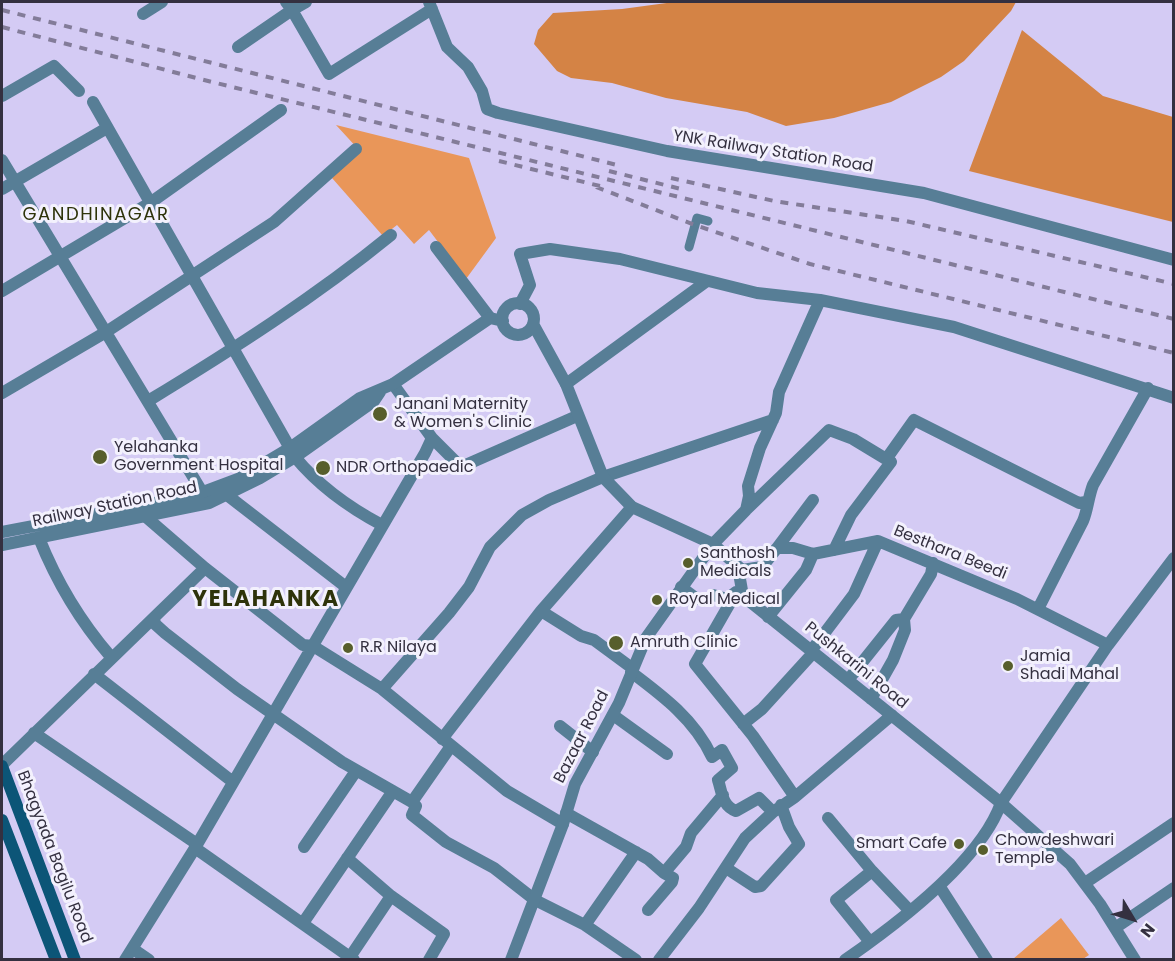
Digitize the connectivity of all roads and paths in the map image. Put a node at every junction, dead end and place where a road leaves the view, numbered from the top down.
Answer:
1 (162, 2) edge
2 (306, 2) edge
3 (430, 5) edge
4 (289, 6) edge
5 (143, 14) dead end
6 (238, 47) dead end
7 (79, 91) dead end
8 (2, 96) edge
9 (93, 102) dead end
10 (281, 110) dead end
11 (107, 128) junction
12 (356, 149) dead end
13 (2, 160) edge
14 (15, 181) junction
15 (2, 189) edge
16 (150, 203) junction
17 (708, 221) dead end
18 (391, 235) dead end
19 (436, 247) dead end
20 (689, 247) dead end
21 (60, 256) junction
22 (1173, 260) edge
23 (192, 277) junction
24 (707, 281) junction
25 (2, 291) edge
26 (820, 300) junction
27 (520, 304) junction
28 (490, 318) junction
29 (502, 321) junction
30 (533, 324) junction
31 (106, 332) junction
32 (233, 349) junction
33 (393, 384) junction
34 (566, 384) junction
35 (1148, 388) junction
36 (2, 393) edge
37 (1173, 398) edge
38 (148, 401) junction
39 (577, 416) junction
40 (773, 420) junction
41 (432, 438) junction
42 (293, 452) junction
43 (886, 458) junction
44 (603, 477) junction
45 (224, 490) junction
46 (206, 498) junction
47 (813, 501) dead end
48 (1086, 502) junction
49 (632, 507) junction
50 (746, 510) junction
51 (145, 512) junction
52 (382, 525) junction
53 (2, 532) edge
54 (39, 538) junction
55 (878, 541) junction
56 (713, 544) junction
57 (2, 545) edge
58 (777, 548) junction
59 (834, 550) junction
60 (813, 554) junction
61 (1173, 558) edge
62 (933, 563) junction
63 (205, 568) junction
64 (742, 570) junction
65 (346, 587) junction
66 (681, 587) junction
67 (742, 587) junction
68 (713, 595) dead end
69 (732, 596) junction
70 (697, 599) dead end
71 (1038, 609) junction
72 (541, 611) junction
73 (768, 617) junction
74 (154, 618) junction
75 (904, 619) junction
76 (1108, 645) junction
77 (312, 646) junction
78 (812, 652) junction
79 (111, 657) junction
80 (631, 670) junction
81 (94, 674) junction
82 (848, 680) junction
83 (382, 689) junction
84 (871, 699) junction
85 (271, 714) junction
86 (613, 715) junction
87 (892, 715) junction
88 (743, 724) junction
89 (560, 726) dead end
90 (34, 733) junction
91 (446, 743) junction
92 (593, 752) junction
93 (667, 754) dead end
94 (2, 765) edge
95 (356, 771) junction
96 (233, 782) junction
97 (393, 791) junction
98 (723, 795) junction
99 (795, 797) junction
100 (412, 802) junction
101 (1001, 803) junction
102 (777, 809) junction
103 (828, 818) dead end
104 (564, 819) junction
105 (2, 820) edge
106 (1173, 823) edge
107 (196, 846) junction
108 (304, 847) dead end
109 (636, 852) junction
110 (347, 858) junction
111 (726, 868) junction
112 (872, 871) junction
113 (664, 873) junction
114 (1085, 883) junction
115 (940, 887) junction
116 (1173, 888) edge
117 (391, 896) junction
118 (534, 900) junction
119 (648, 910) dead end
120 (910, 911) junction
121 (303, 923) junction
122 (585, 924) junction
123 (1115, 928) junction
124 (870, 942) junction
125 (133, 949) junction
126 (352, 958) edge
127 (56, 960) edge
128 (75, 960) edge
129 (125, 960) edge
130 (149, 960) edge
131 (429, 960) edge
132 (511, 960) edge
133 (636, 960) edge
134 (659, 960) edge
135 (845, 960) edge
136 (987, 960) edge
137 (1136, 960) edge

1 - 5 street
2 - 4 street
3 - 4 street
3 - 22 street, YNK Railway Station Road
4 - 6 street
7 - 8 street
9 - 11 street
10 - 16 street
11 - 14 street
11 - 16 street
12 - 23 street
13 - 14 street
14 - 15 street
14 - 21 street
16 - 21 street
16 - 23 street
17 - 20 street
18 - 32 street
19 - 28 street
21 - 25 street
21 - 31 street
23 - 31 street
23 - 32 street
24 - 26 street
24 - 27 street
24 - 34 street
26 - 35 street
26 - 40 street
27 - 29 street
27 - 30 street
28 - 29 street
28 - 33 street, Railway Station Road
29 - 30 street
30 - 34 street
31 - 36 street
31 - 38 street
32 - 38 street
32 - 42 street
33 - 41 street
33 - 42 street, Railway Station Road
34 - 39 street
35 - 37 street
35 - 48 street
38 - 46 street
39 - 41 street
39 - 44 street
40 - 44 street
40 - 50 street
41 - 52 street
42 - 45 street, Railway Station Road
42 - 52 street
43 - 48 street
43 - 50 street
43 - 59 street
44 - 49 street
44 - 83 street
45 - 46 street, Railway Station Road
45 - 65 street
46 - 51 street, Railway Station Road
47 - 58 street
48 - 71 street
49 - 56 street
49 - 72 street
50 - 56 street
51 - 53 street, Railway Station Road
51 - 54 street, Railway Station Road
51 - 63 street
52 - 65 street
54 - 57 street, Railway Station Road
54 - 79 street
55 - 59 street, Besthara Beedi
55 - 62 street, Besthara Beedi
55 - 78 street
56 - 64 street
56 - 66 street, Bazaar Road
58 - 60 street, Besthara Beedi
58 - 64 street
59 - 60 street, Besthara Beedi
60 - 73 street
61 - 76 street
62 - 71 street, Besthara Beedi
62 - 75 street
63 - 74 street
63 - 77 street
64 - 67 street
65 - 77 street
66 - 70 street
66 - 80 street, Bazaar Road
67 - 69 street
67 - 73 street, Pushkarini Road
68 - 69 street
69 - 88 street
71 - 76 street, Besthara Beedi
72 - 80 street
72 - 91 street
73 - 78 street, Pushkarini Road
74 - 79 street
74 - 85 street
75 - 82 street
75 - 84 street
76 - 101 street
77 - 83 street
77 - 85 street
78 - 82 street, Pushkarini Road
78 - 88 street
79 - 81 street
80 - 86 street, Bazaar Road
80 - 98 street
81 - 90 street
81 - 96 street
82 - 84 street, Pushkarini Road
83 - 91 street
84 - 87 street, Pushkarini Road
85 - 95 street
85 - 96 street
86 - 92 street, Bazaar Road
86 - 93 street
87 - 99 street
87 - 101 street, Pushkarini Road
88 - 99 street
89 - 92 street
90 - 94 street
90 - 107 street
91 - 100 street
91 - 104 street
92 - 104 street, Bazaar Road
94 - 128 main road, Bhagyada Bagilu Road
95 - 97 street
95 - 108 street
96 - 107 street
97 - 100 street
97 - 110 street
98 - 102 street
98 - 113 street
99 - 102 street
100 - 118 street
101 - 114 street, Pushkarini Road
101 - 115 street
102 - 111 street
102 - 111 street
103 - 112 street
104 - 109 street
104 - 118 street, Bazaar Road
105 - 127 main road
106 - 114 street
107 - 121 street
107 - 125 street
109 - 113 street
109 - 122 street
110 - 117 street
110 - 121 street
111 - 134 street
112 - 120 street
112 - 124 street
113 - 119 street
114 - 123 street, Pushkarini Road
115 - 120 street
115 - 136 street
116 - 123 street
117 - 126 street
117 - 131 street
118 - 122 street
118 - 132 street, Bazaar Road
120 - 124 street
121 - 126 street
122 - 133 street
123 - 137 street, Pushkarini Road
124 - 135 street
125 - 129 street
125 - 130 street

